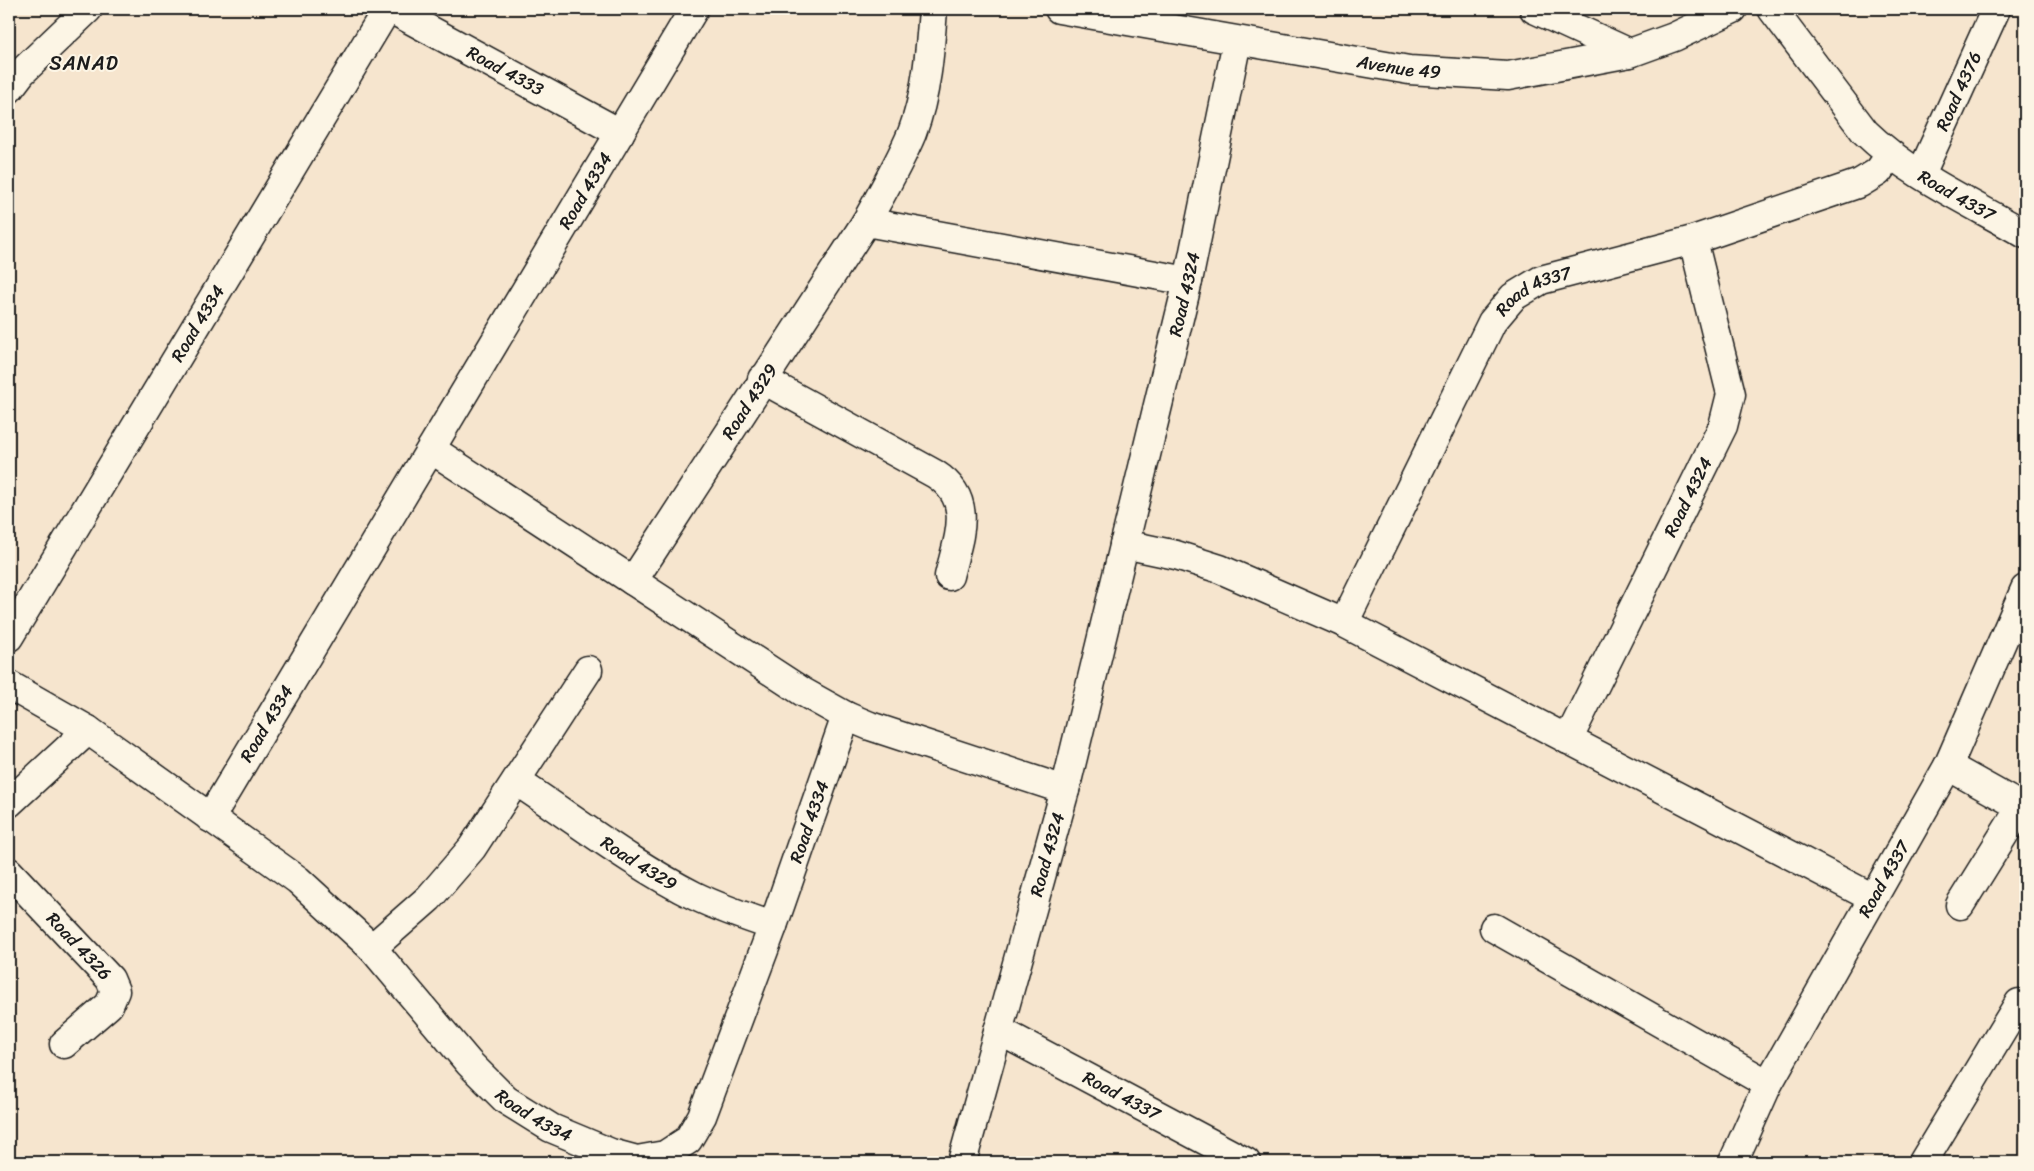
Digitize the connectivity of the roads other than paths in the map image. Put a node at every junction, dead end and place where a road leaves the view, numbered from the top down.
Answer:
1 (88, 9) edge
2 (389, 9) edge
3 (694, 9) edge
4 (933, 9) edge
5 (1059, 9) edge
6 (1534, 9) edge
7 (1733, 9) edge
8 (1772, 9) edge
9 (1996, 9) edge
10 (1237, 41) junction
11 (1630, 53) junction
12 (9, 90) edge
13 (620, 132) junction
14 (1890, 155) junction
15 (1921, 174) junction
16 (866, 222) junction
17 (2025, 234) edge
18 (1692, 240) junction
19 (1188, 281) junction
20 (762, 379) junction
21 (431, 449) junction
22 (1124, 544) junction
23 (949, 576) dead end
24 (632, 581) junction
25 (2025, 590) edge
26 (1344, 623) junction
27 (9, 636) edge
28 (588, 670) dead end
29 (9, 685) edge
30 (846, 716) junction
31 (88, 730) junction
32 (1568, 740) junction
33 (1948, 766) junction
34 (516, 781) junction
35 (1065, 790) junction
36 (9, 803) edge
37 (2023, 808) edge
38 (210, 818) junction
39 (9, 872) edge
40 (1873, 898) junction
41 (1960, 905) dead end
42 (773, 926) junction
43 (1494, 928) dead end
44 (372, 948) junction
45 (2019, 1003) dead end
46 (998, 1030) junction
47 (64, 1044) dead end
48 (1768, 1084) junction
49 (962, 1162) edge
50 (1246, 1162) edge
51 (1735, 1162) edge
52 (1923, 1162) edge

1 - 12 street
2 - 13 street, Road 4333
2 - 27 street, Road 4334
3 - 13 street, Road 4334
4 - 16 street, Road 4329
5 - 10 street, Avenue 49
6 - 11 street
7 - 11 street, Avenue 49
8 - 14 street, Road 4337
9 - 15 street, Road 4376
10 - 11 street, Avenue 49
10 - 19 street, Road 4324
13 - 21 street, Road 4334
14 - 15 street, Road 4337
14 - 18 street, Road 4337
15 - 17 street, Road 4337
16 - 19 street
16 - 20 street, Road 4329
18 - 26 street, Road 4337
18 - 32 street, Road 4324
19 - 22 street, Road 4324
20 - 23 street
20 - 24 street, Road 4329
21 - 24 street
21 - 38 street, Road 4334
22 - 26 street
22 - 35 street, Road 4324
24 - 30 street
25 - 33 street, Road 4337
26 - 32 street
28 - 34 street
29 - 31 street, Road 4334
30 - 35 street
30 - 42 street, Road 4334
31 - 36 street
31 - 38 street, Road 4334
32 - 40 street
33 - 37 street
33 - 40 street, Road 4337
34 - 42 street, Road 4329
34 - 44 street
35 - 46 street, Road 4324
37 - 41 street
38 - 44 street, Road 4334
39 - 47 street, Road 4326
40 - 48 street, Road 4337
42 - 44 street, Road 4334
43 - 48 street
45 - 52 street
46 - 49 street, Road 4324
46 - 50 street, Road 4337
48 - 51 street, Road 4337

